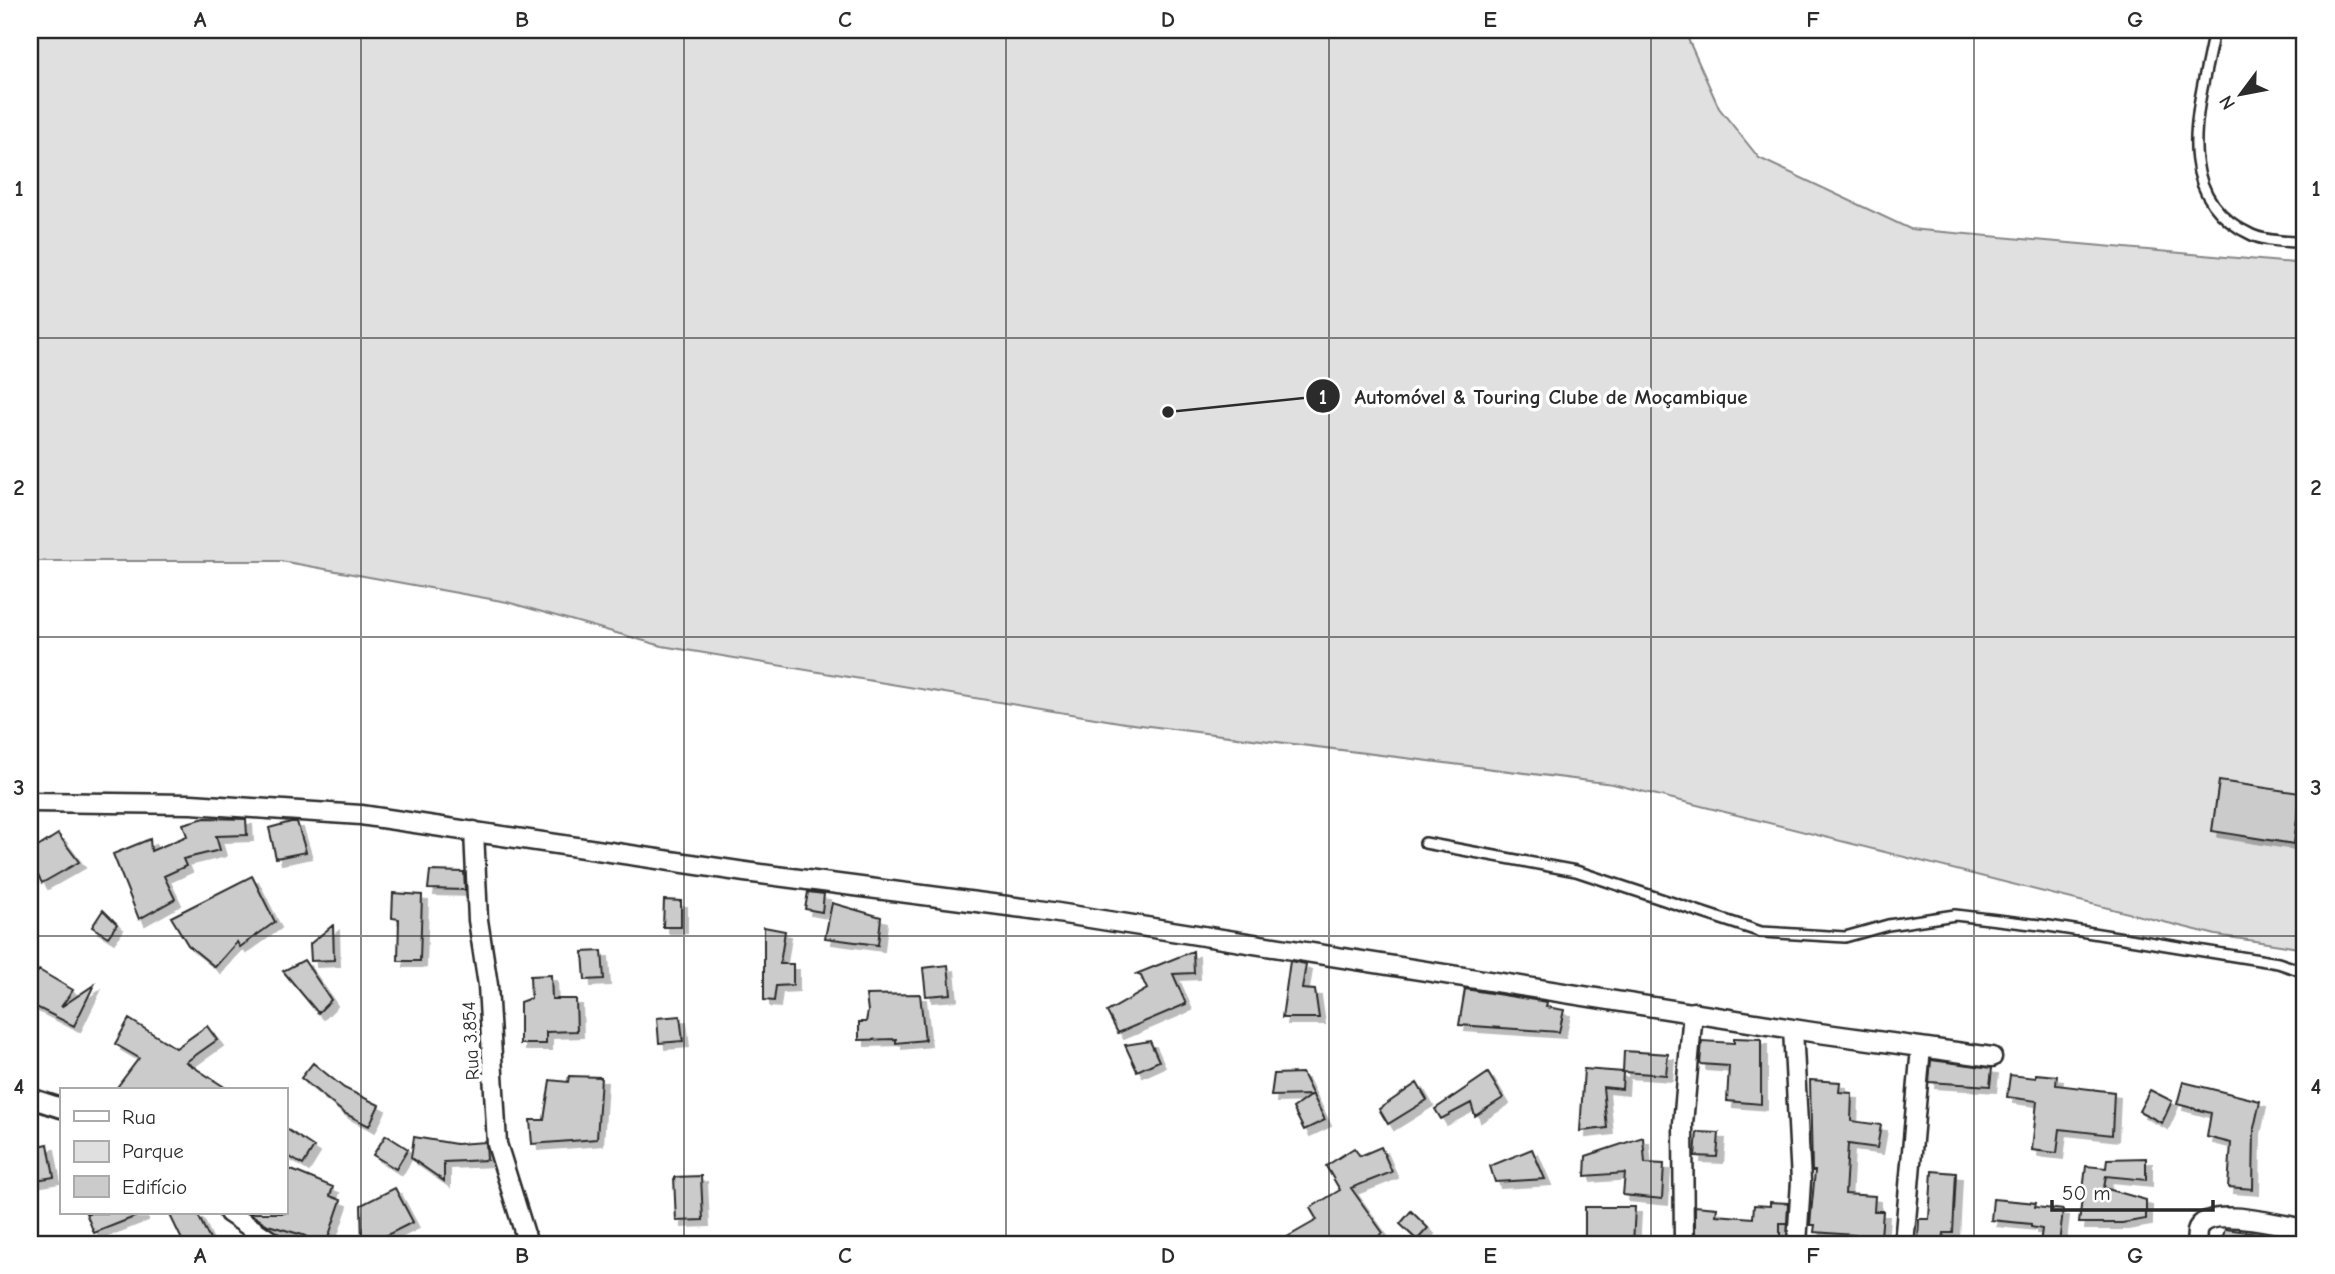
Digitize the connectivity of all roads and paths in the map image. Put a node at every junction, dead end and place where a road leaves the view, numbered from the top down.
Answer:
1 (2214, 30) edge
2 (2305, 243) edge
3 (30, 802) edge
4 (474, 831) junction
5 (1425, 843) dead end
6 (2305, 972) edge
7 (1693, 1012) junction
8 (1793, 1029) junction
9 (1921, 1047) junction
10 (1992, 1057) dead end
11 (30, 1098) edge
12 (60, 1108) edge
13 (230, 1214) edge
14 (2305, 1229) edge
15 (275, 1244) edge
16 (528, 1244) edge
17 (1684, 1244) edge
18 (1797, 1244) edge
19 (1904, 1244) edge
20 (2196, 1244) edge

1 - 2 lane
3 - 4 street
4 - 7 street
4 - 16 street, Rua 3.854
5 - 6 lane
7 - 8 street
7 - 17 street
8 - 9 street
8 - 18 street
9 - 10 street
9 - 19 street
11 - 12 street
13 - 15 street
14 - 20 street

